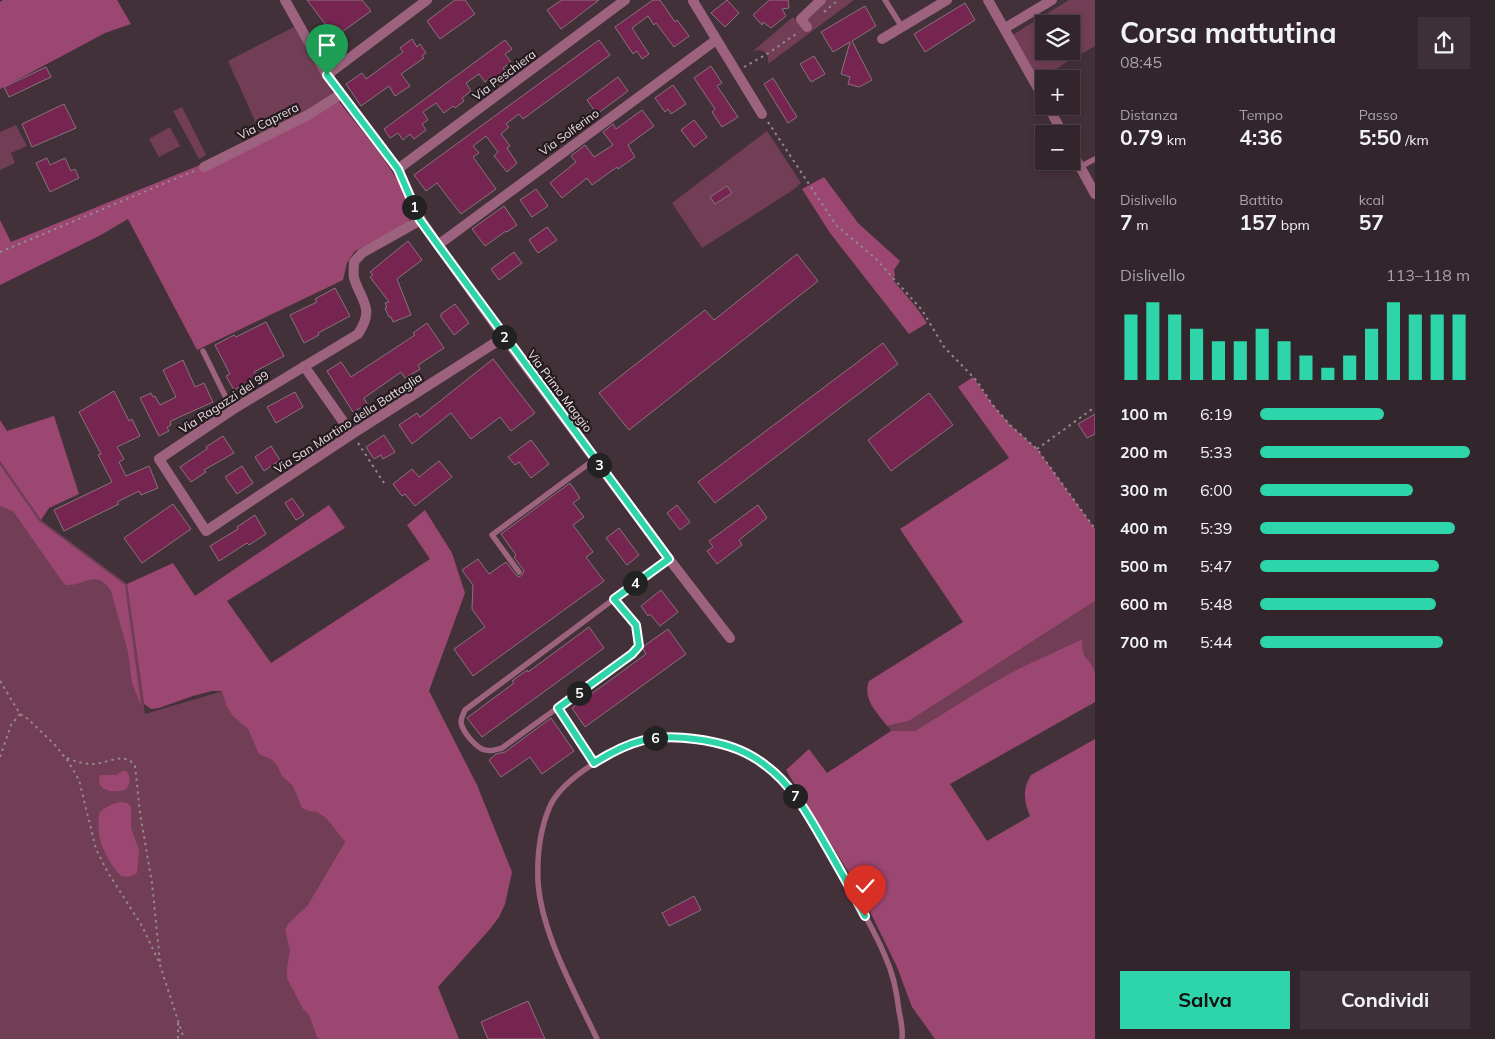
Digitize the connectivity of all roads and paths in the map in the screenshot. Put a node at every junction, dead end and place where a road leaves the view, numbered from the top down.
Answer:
1 (285, 0) edge
2 (427, 0) edge
3 (625, 0) edge
4 (693, 0) edge
5 (821, 0) edge
6 (838, 0) edge
7 (885, 0) edge
8 (947, 0) edge
9 (988, 0) edge
10 (1052, 0) edge
11 (824, 13) dead end
12 (807, 27) joint
13 (902, 27) junction
14 (1005, 28) junction
15 (882, 39) dead end
16 (716, 40) junction
17 (736, 73) junction
18 (327, 75) junction
19 (1035, 83) edge
20 (341, 94) junction
21 (762, 114) joint
22 (1095, 159) edge
23 (204, 167) joint
24 (1080, 167) joint
25 (398, 169) junction
26 (1095, 194) edge
27 (420, 220) junction
28 (438, 245) junction
29 (0, 252) edge
30 (504, 337) junction
31 (203, 351) dead end
32 (304, 366) junction
33 (1095, 407) edge
34 (232, 410) junction
35 (352, 434) junction
36 (1036, 449) junction
37 (595, 459) junction
38 (384, 483) dead end
39 (1095, 529) edge
40 (206, 531) joint
41 (669, 559) junction
42 (519, 572) dead end
43 (614, 599) junction
44 (730, 638) dead end
45 (0, 681) edge
46 (558, 708) junction
47 (20, 714) junction
48 (0, 757) edge
49 (66, 757) junction
50 (594, 763) junction
51 (161, 967) junction
52 (178, 1018) junction
53 (178, 1039) edge
54 (184, 1039) edge
55 (597, 1039) edge
56 (902, 1039) edge

1 - 18 street, Via Primo Maggio
2 - 18 street
3 - 25 street, Via Peschiera
4 - 16 street
5 - 12 street
6 - 11 path
7 - 13 lane
8 - 13 street
9 - 14 street
10 - 14 street
12 - 17 path
13 - 15 street
14 - 19 street
16 - 17 street
16 - 28 street, Via Solferino
17 - 21 street
18 - 20 street, Via Primo Maggio
20 - 23 street, Via Caprera
20 - 25 street, Via Primo Maggio
21 - 36 path
22 - 24 lane
23 - 29 path
24 - 26 street
25 - 27 street, Via Primo Maggio
27 - 28 street, Via Primo Maggio
27 - 32 street, Via Ragazzi del 99
28 - 30 street, Via Primo Maggio
30 - 35 street, Via San Martino della Battaglia
30 - 37 street, Via Primo Maggio
31 - 34 lane
32 - 34 street, Via Ragazzi del 99
32 - 35 street
33 - 36 path
34 - 40 street, Via Ragazzi del 99
35 - 38 path
35 - 40 street, Via San Martino della Battaglia
36 - 39 path
37 - 41 street, Via Primo Maggio
37 - 42 lane
41 - 43 lane
41 - 44 street, Via Primo Maggio
43 - 46 lane
43 - 46 lane
45 - 47 path
46 - 50 lane
47 - 48 path
47 - 49 path
49 - 51 path
49 - 51 path
50 - 55 lane
50 - 56 lane
51 - 52 path
52 - 53 path
52 - 54 path

